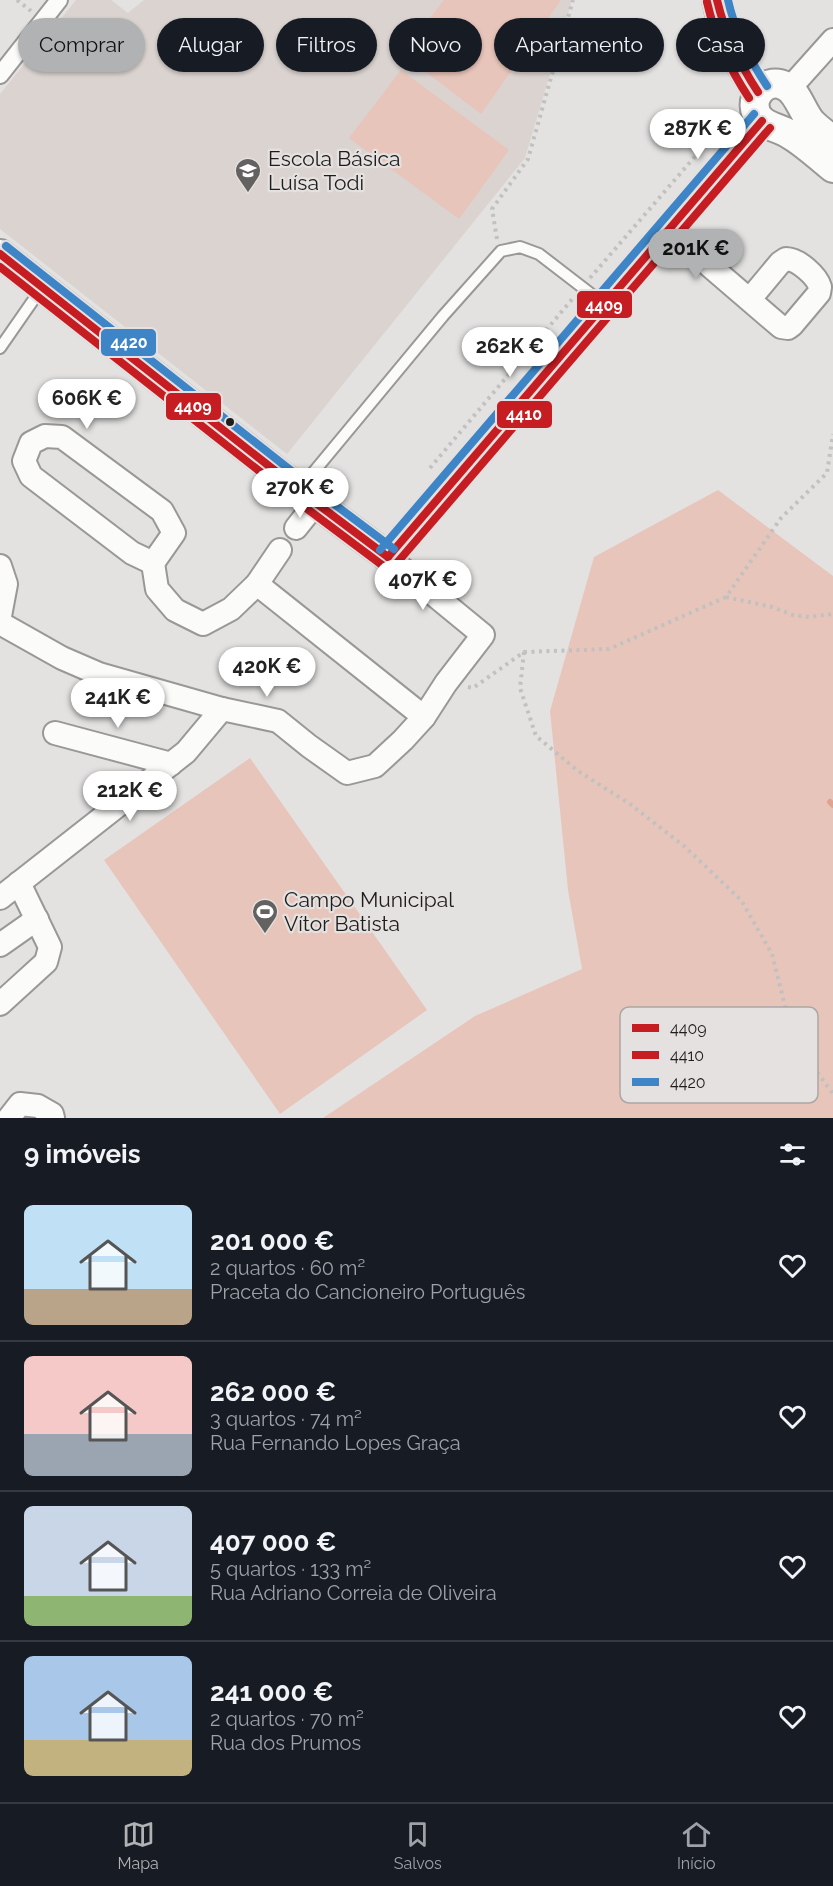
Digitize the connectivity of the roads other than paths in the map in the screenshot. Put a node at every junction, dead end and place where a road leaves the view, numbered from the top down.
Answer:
1 (60, 0) edge
2 (717, 0) edge
3 (833, 40) edge
4 (0, 75) edge
5 (758, 92) junction
6 (793, 93) junction
7 (765, 123) junction
8 (833, 140) edge
9 (833, 168) edge
10 (668, 230) junction
11 (0, 254) edge
12 (43, 286) junction
13 (750, 299) dead end
14 (605, 304) junction
15 (0, 348) edge
16 (309, 497) junction
17 (296, 528) dead end
18 (280, 550) dead end
19 (388, 556) junction
20 (153, 563) junction
21 (0, 566) edge
22 (257, 584) junction
23 (0, 616) edge
24 (0, 623) edge
25 (222, 709) junction
26 (424, 717) junction
27 (55, 733) dead end
28 (171, 765) junction
29 (7, 889) edge
30 (37, 919) junction
31 (0, 945) edge
32 (0, 1004) edge
33 (9, 1118) edge
34 (53, 1118) edge

1 - 4 street
2 - 5 street
3 - 6 street
5 - 6 street
5 - 7 street
6 - 7 street
6 - 8 street
7 - 9 street
7 - 10 street
10 - 13 street
10 - 14 street
11 - 12 street
12 - 15 lane
12 - 16 street
14 - 16 lane
14 - 19 street
16 - 17 street
16 - 19 street
18 - 22 street
19 - 26 street
20 - 20 street
20 - 22 street
21 - 23 street
22 - 26 street
24 - 25 street
25 - 26 street
25 - 28 street
27 - 28 street
28 - 29 street
29 - 30 street
30 - 31 street
30 - 32 street
33 - 34 street

